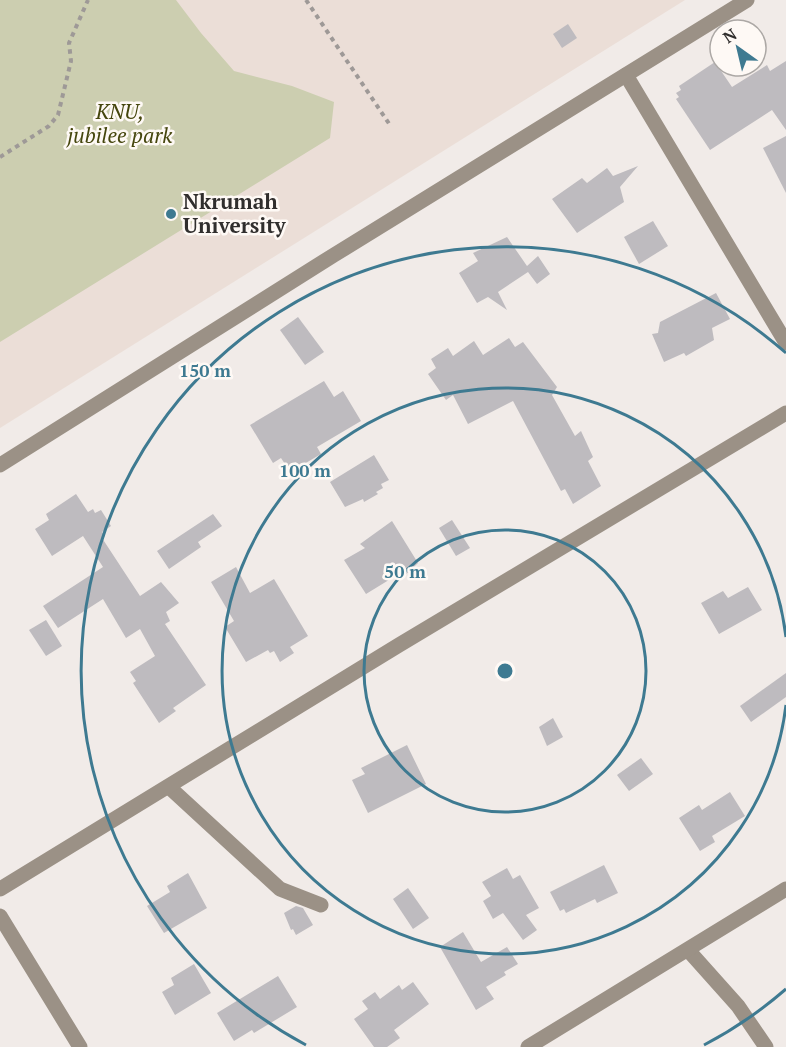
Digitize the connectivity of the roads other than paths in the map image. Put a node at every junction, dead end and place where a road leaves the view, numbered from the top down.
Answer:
1 (747, 0) edge
2 (626, 75) junction
3 (786, 343) edge
4 (786, 413) edge
5 (0, 465) edge
6 (169, 787) junction
7 (0, 889) edge
8 (786, 889) edge
9 (321, 905) dead end
10 (0, 916) edge
11 (688, 950) junction
12 (80, 1047) edge
13 (528, 1047) edge
14 (766, 1047) edge

1 - 2 street
2 - 3 street
2 - 5 street
4 - 6 street
6 - 7 street
6 - 9 street
8 - 11 street
10 - 12 street
11 - 13 street
11 - 14 street

